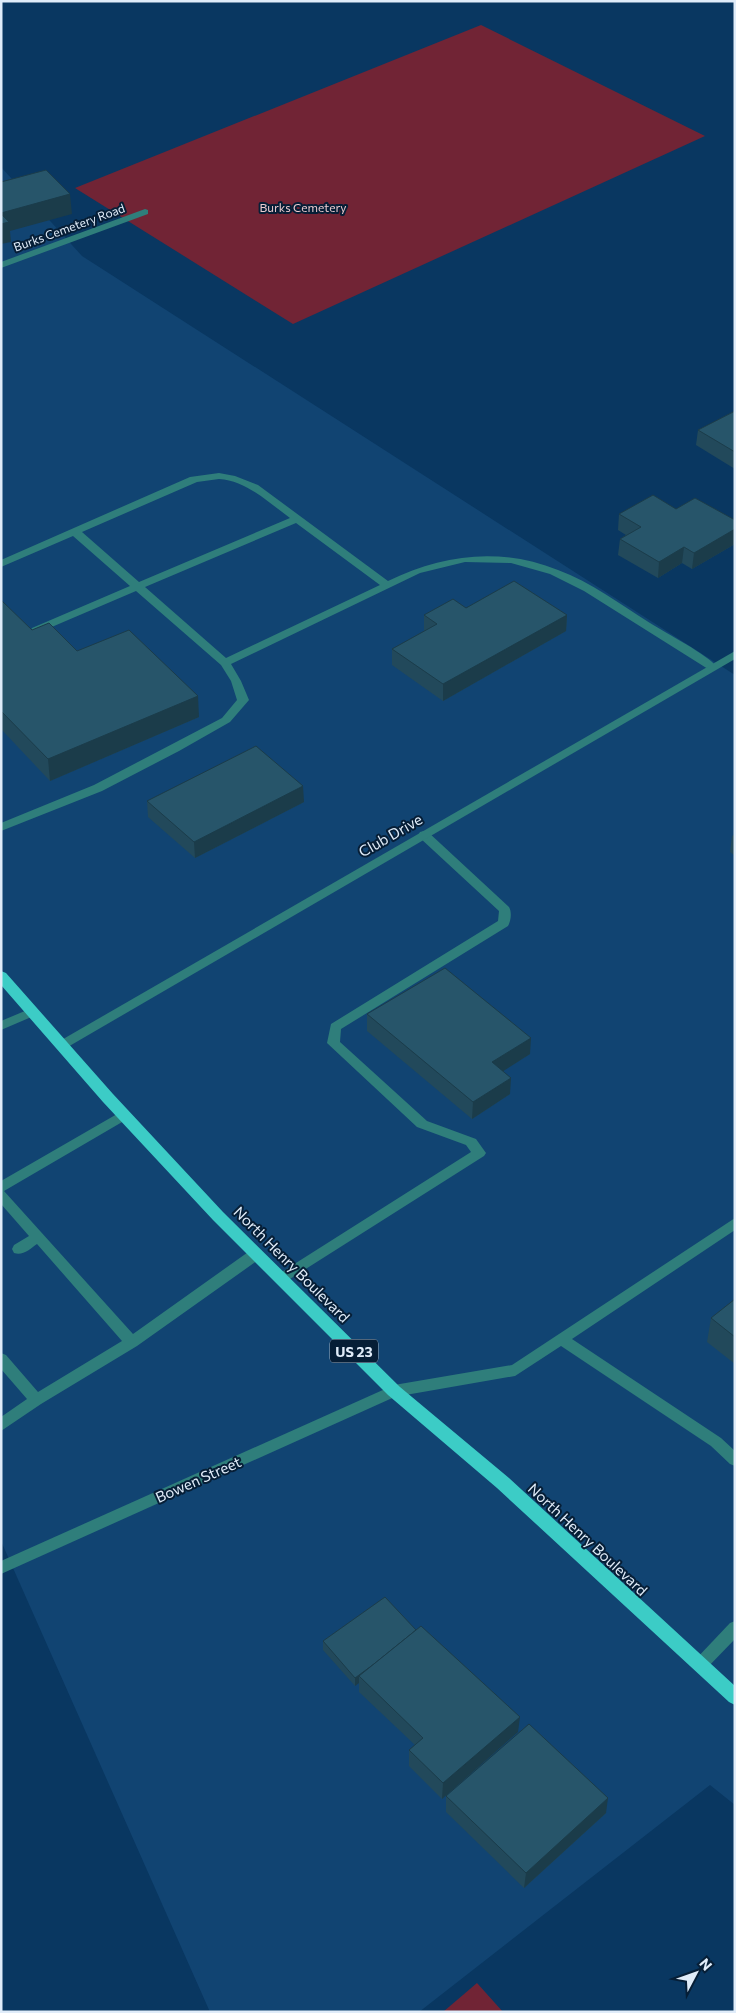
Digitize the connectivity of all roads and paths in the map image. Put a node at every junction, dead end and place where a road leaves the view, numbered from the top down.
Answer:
1 (145, 212) dead end
2 (1, 265) edge
3 (296, 519) junction
4 (76, 532) junction
5 (1, 564) edge
6 (387, 585) junction
7 (136, 587) junction
8 (28, 633) edge
9 (735, 654) edge
10 (225, 663) junction
11 (712, 667) junction
12 (1, 827) edge
13 (424, 834) junction
14 (1, 976) edge
15 (32, 1012) junction
16 (1, 1026) edge
17 (62, 1045) junction
18 (124, 1115) junction
19 (1, 1187) edge
20 (1, 1195) edge
21 (735, 1223) edge
22 (38, 1237) junction
23 (19, 1249) dead end
24 (256, 1254) junction
25 (282, 1279) junction
26 (561, 1339) junction
27 (132, 1342) junction
28 (1, 1359) edge
29 (394, 1391) junction
30 (36, 1400) junction
31 (1, 1425) edge
32 (735, 1460) edge
33 (1, 1568) edge
34 (735, 1628) edge
35 (700, 1665) junction
36 (735, 1697) edge

1 - 2 street, Burks Cemetery Road
3 - 4 street
3 - 6 street
3 - 7 street
4 - 5 street
4 - 7 street
6 - 10 street
6 - 11 street
7 - 8 street
7 - 10 street
9 - 11 street, Club Drive
10 - 12 street
11 - 13 street, Club Drive
13 - 17 street, Club Drive
13 - 25 street
14 - 15 highway, North Henry Boulevard / US 23
15 - 16 street
15 - 17 highway, North Henry Boulevard / US 23
17 - 18 highway, North Henry Boulevard / US 23
18 - 19 street
18 - 24 highway, North Henry Boulevard / US 23
20 - 22 street
21 - 26 street, Bowen Street
22 - 23 street
22 - 27 street
24 - 25 highway, North Henry Boulevard / US 23
24 - 27 street
25 - 29 highway, North Henry Boulevard / US 23
26 - 29 street, Bowen Street
26 - 32 street
27 - 30 street
28 - 30 street
29 - 33 street, Bowen Street
29 - 35 highway, North Henry Boulevard / US 23
30 - 31 street
34 - 35 street
35 - 36 highway, North Henry Boulevard / US 23

